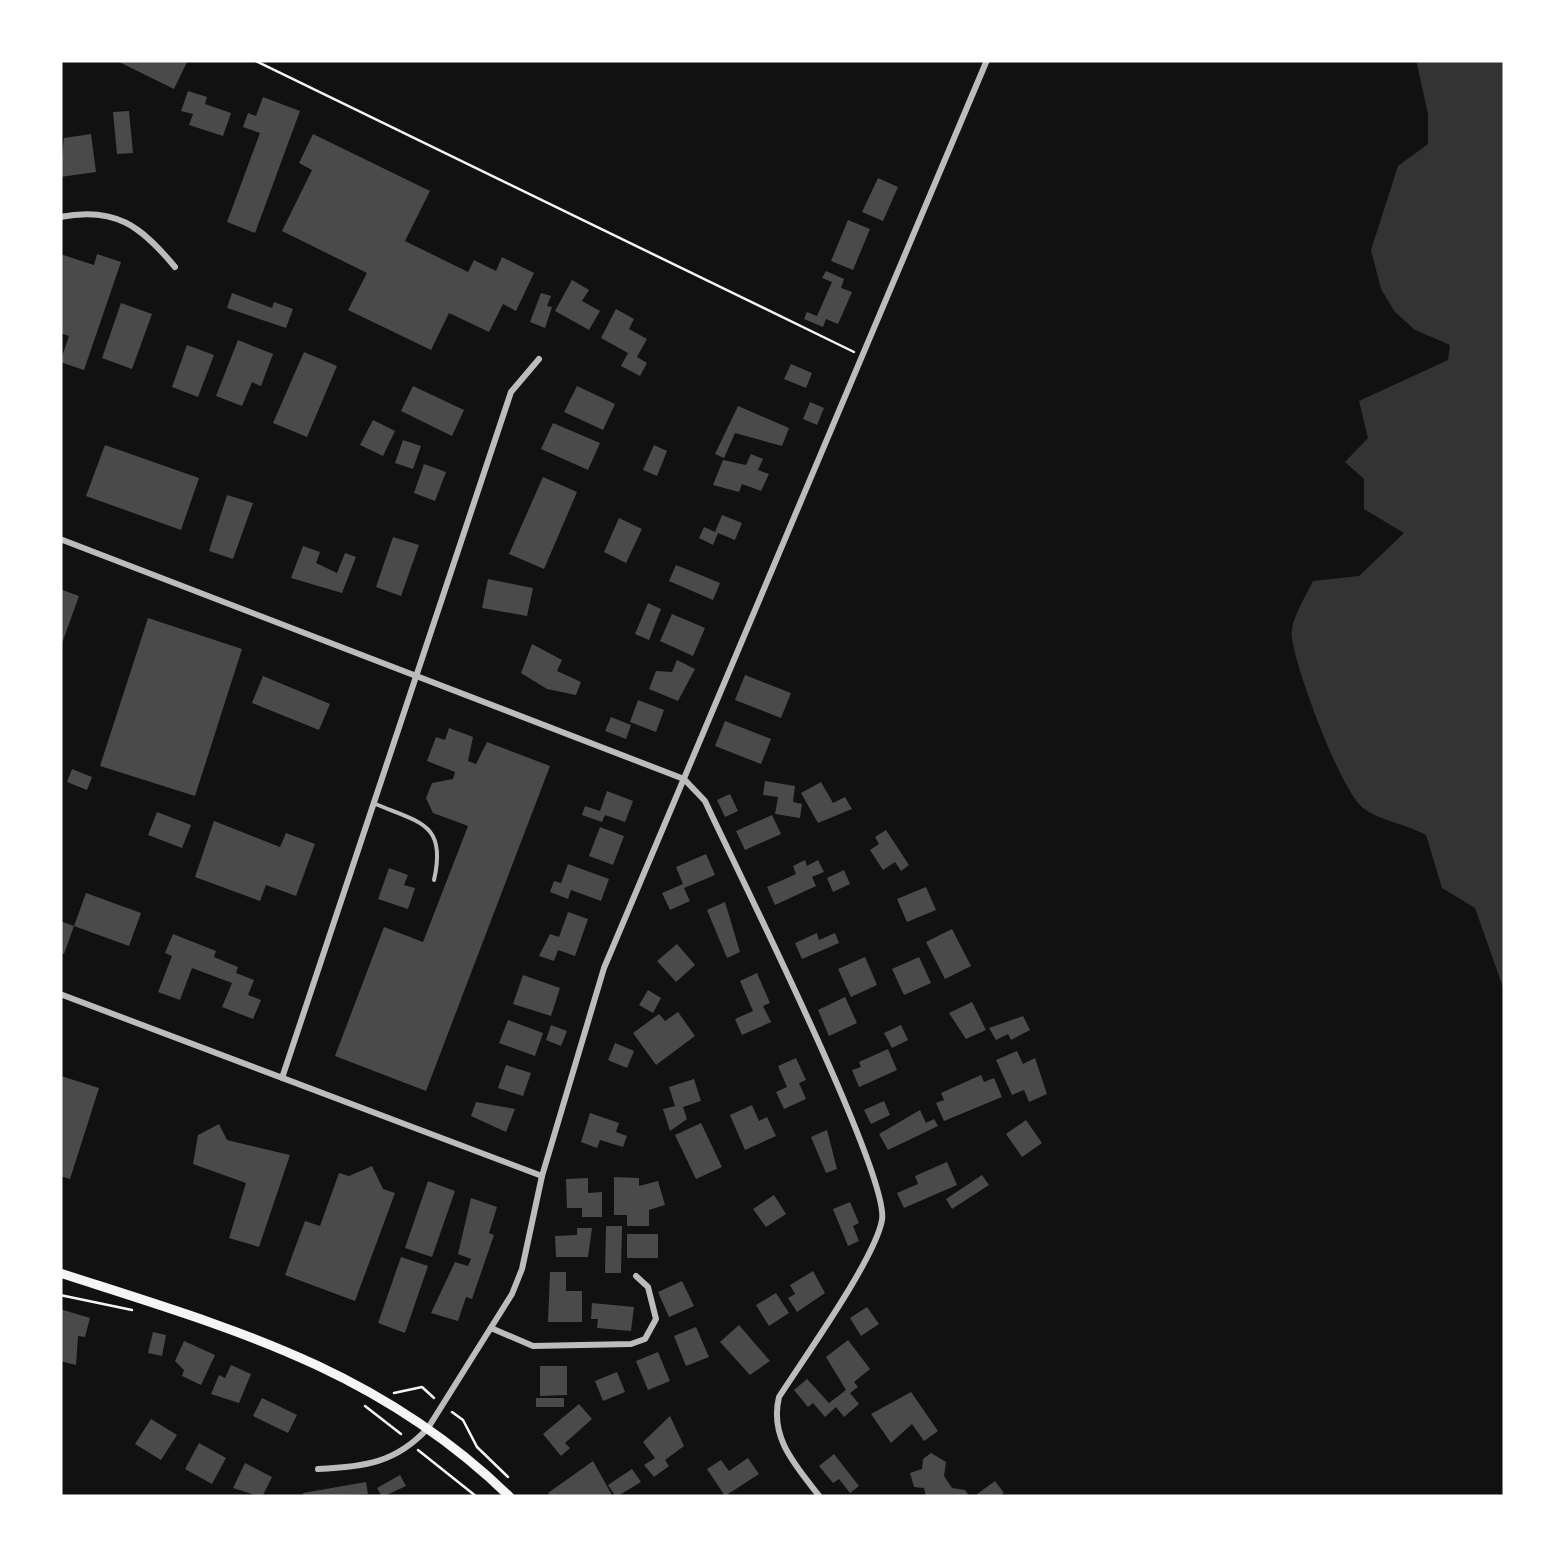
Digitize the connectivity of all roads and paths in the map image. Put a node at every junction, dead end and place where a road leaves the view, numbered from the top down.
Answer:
1 (254, 60) edge
2 (987, 60) edge
3 (60, 217) edge
4 (174, 267) dead end
5 (864, 357) junction
6 (539, 358) dead end
7 (60, 539) edge
8 (416, 675) junction
9 (684, 779) junction
10 (373, 804) junction
11 (434, 880) dead end
12 (60, 994) edge
13 (282, 1078) junction
14 (542, 1176) junction
15 (60, 1274) edge
16 (636, 1276) dead end
17 (60, 1295) edge
18 (144, 1313) dead end
19 (491, 1328) junction
20 (388, 1403) junction
21 (364, 1405) dead end
22 (443, 1405) junction
23 (428, 1428) junction
24 (412, 1446) junction
25 (318, 1470) dead end
26 (514, 1484) dead end
27 (478, 1497) edge
28 (510, 1497) edge
29 (820, 1497) edge

1 - 5 path
2 - 5 street
3 - 4 street
5 - 9 street
6 - 8 street
7 - 8 street
8 - 9 street
8 - 10 street
9 - 14 street
9 - 29 street
10 - 11 lane
10 - 13 street
12 - 13 street
13 - 14 street
14 - 19 street
15 - 20 main road
16 - 19 street
17 - 18 path
19 - 22 street
20 - 22 path
20 - 23 main road
21 - 24 path
22 - 23 street
22 - 26 path
23 - 24 street
23 - 28 main road
24 - 25 street
24 - 27 path

